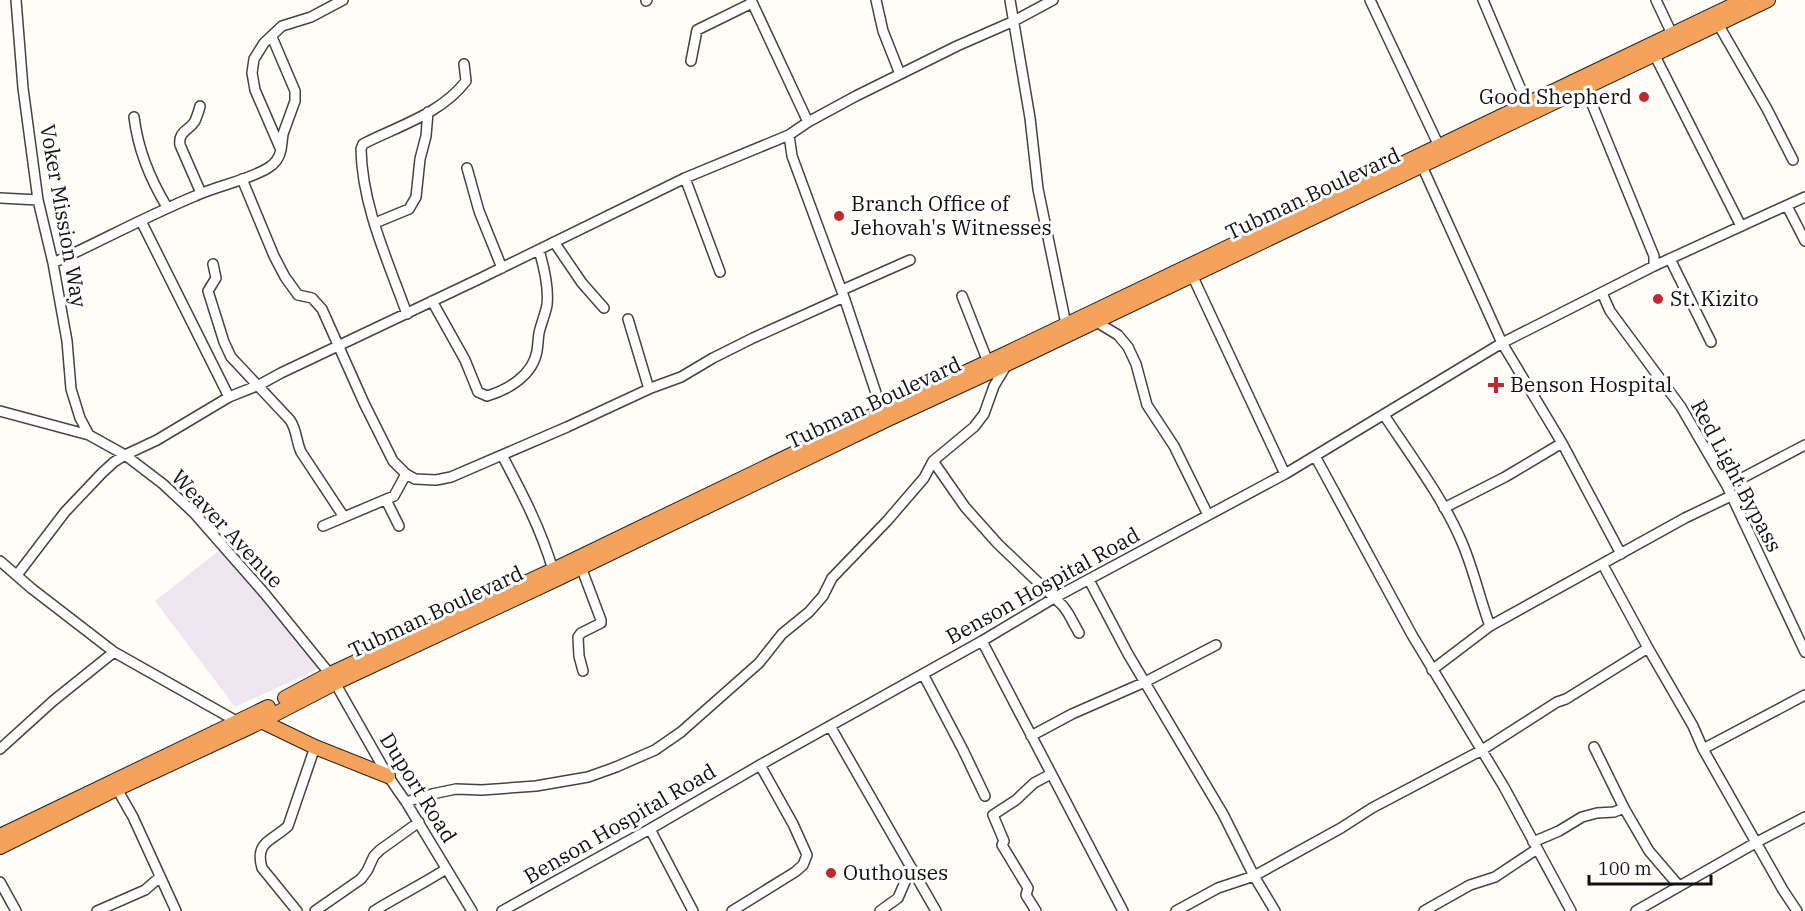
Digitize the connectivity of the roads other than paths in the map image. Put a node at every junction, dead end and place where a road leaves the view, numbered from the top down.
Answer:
1 (16, 0) edge
2 (343, 0) edge
3 (876, 0) edge
4 (1010, 0) edge
5 (1053, 0) edge
6 (1370, 0) edge
7 (1484, 0) edge
8 (1656, 0) edge
9 (1744, 0) edge
10 (1768, 0) edge
11 (751, 1) edge
12 (1014, 21) junction
13 (1718, 24) junction
14 (1672, 34) junction
15 (272, 37) junction
16 (1654, 54) junction
17 (691, 62) dead end
18 (464, 64) dead end
19 (900, 74) junction
20 (1584, 87) junction
21 (1527, 104) junction
22 (200, 106) dead end
23 (428, 112) junction
24 (134, 117) dead end
25 (808, 123) junction
26 (789, 135) junction
27 (1439, 146) junction
28 (281, 150) junction
29 (1793, 160) dead end
30 (1422, 166) junction
31 (467, 168) dead end
32 (685, 178) junction
33 (242, 179) junction
34 (201, 193) junction
35 (1805, 197) edge
36 (0, 198) edge
37 (38, 200) junction
38 (1787, 206) junction
39 (167, 207) junction
40 (141, 221) junction
41 (375, 223) junction
42 (1741, 226) junction
43 (1805, 241) edge
44 (554, 242) junction
45 (539, 250) junction
46 (1670, 259) junction
47 (910, 260) dead end
48 (54, 263) junction
49 (213, 264) dead end
50 (1654, 266) junction
51 (502, 268) junction
52 (720, 272) dead end
53 (1192, 275) junction
54 (1602, 293) junction
55 (843, 294) junction
56 (962, 296) dead end
57 (432, 302) junction
58 (604, 309) dead end
59 (407, 314) junction
60 (628, 319) dead end
61 (1095, 321) junction
62 (1067, 329) junction
63 (1502, 342) junction
64 (1711, 342) dead end
65 (340, 346) junction
66 (988, 362) junction
67 (1007, 363) junction
68 (259, 385) junction
69 (649, 389) junction
70 (229, 398) junction
71 (0, 411) edge
72 (882, 411) junction
73 (1384, 415) junction
74 (89, 435) junction
75 (1562, 443) junction
76 (1805, 445) edge
77 (124, 455) junction
78 (502, 455) junction
79 (1315, 456) junction
80 (933, 460) junction
81 (406, 474) junction
82 (1285, 474) junction
83 (1726, 486) junction
84 (1731, 495) junction
85 (386, 500) junction
86 (1444, 508) junction
87 (1208, 514) junction
88 (344, 518) junction
89 (323, 526) dead end
90 (399, 526) dead end
91 (1621, 554) junction
92 (0, 561) edge
93 (1603, 565) junction
94 (581, 567) junction
95 (553, 570) junction
96 (17, 575) junction
97 (1089, 580) junction
98 (1054, 598) junction
99 (1490, 626) junction
100 (1079, 633) dead end
101 (982, 641) junction
102 (1216, 645) dead end
103 (1648, 648) junction
104 (114, 652) junction
105 (1805, 652) edge
106 (1432, 670) junction
107 (583, 671) dead end
108 (923, 674) junction
109 (332, 679) junction
110 (1145, 682) junction
111 (1805, 694) edge
112 (238, 722) junction
113 (261, 722) junction
114 (830, 726) junction
115 (1031, 736) junction
116 (315, 747) junction
117 (1594, 747) dead end
118 (1703, 748) junction
119 (0, 749) edge
120 (1482, 750) junction
121 (760, 765) junction
122 (1051, 774) junction
123 (388, 776) junction
124 (117, 789) junction
125 (985, 796) dead end
126 (406, 802) junction
127 (1624, 808) junction
128 (1805, 817) edge
129 (419, 822) junction
130 (650, 829) junction
131 (0, 836) edge
132 (1757, 842) junction
133 (1535, 846) junction
134 (0, 847) edge
135 (911, 868) junction
136 (447, 869) junction
137 (1254, 876) junction
138 (160, 877) junction
139 (0, 882) edge
140 (1679, 886) junction
141 (16, 911) edge
142 (97, 911) edge
143 (176, 911) edge
144 (297, 911) edge
145 (315, 911) edge
146 (374, 911) edge
147 (472, 911) edge
148 (502, 911) edge
149 (693, 911) edge
150 (732, 911) edge
151 (880, 911) edge
152 (936, 911) edge
153 (1036, 911) edge
154 (1123, 911) edge
155 (1176, 911) edge
156 (1275, 911) edge
157 (1424, 911) edge
158 (1571, 911) edge
159 (1635, 911) edge
160 (1797, 911) edge

1 - 37 street, Voker Mission Way
2 - 15 street
3 - 19 street
4 - 12 street
5 - 12 street
6 - 27 street
7 - 21 street
8 - 14 street
9 - 14 highway, Tubman Boulevard
10 - 13 highway, Tubman Boulevard
11 - 17 street
11 - 25 street
12 - 19 street
12 - 62 street
13 - 16 highway, Tubman Boulevard
13 - 29 street
14 - 21 highway, Tubman Boulevard
15 - 28 street
15 - 28 street
16 - 20 highway, Tubman Boulevard
16 - 42 street
18 - 23 street
19 - 25 street
20 - 30 highway, Tubman Boulevard
20 - 50 street
21 - 27 highway, Tubman Boulevard
22 - 34 street
23 - 41 street
23 - 41 street
24 - 39 street
25 - 26 street
26 - 32 street
26 - 55 street
27 - 62 highway, Tubman Boulevard
28 - 33 street
30 - 53 highway, Tubman Boulevard
30 - 63 street
31 - 51 street
32 - 44 street
32 - 52 street
33 - 34 street
33 - 65 street
34 - 39 street
35 - 38 street
36 - 37 street
37 - 48 street, Voker Mission Way
38 - 42 street
38 - 43 street
39 - 40 street
40 - 48 street
40 - 70 street
41 - 59 street
42 - 46 street
44 - 45 street
44 - 58 street
45 - 51 street
45 - 57 street
46 - 50 street
46 - 64 street
47 - 55 street
48 - 74 street, Voker Mission Way
49 - 68 street
50 - 54 street
51 - 57 street
53 - 61 highway, Tubman Boulevard
53 - 82 street
54 - 63 street, Benson Hospital Road
54 - 83 street, Red Light Bypass
55 - 69 street
55 - 72 street
56 - 66 street
57 - 59 street
59 - 65 street
60 - 69 street
61 - 62 highway, Tubman Boulevard
61 - 87 street
62 - 66 highway, Tubman Boulevard
62 - 67 highway, Tubman Boulevard
63 - 73 street, Benson Hospital Road
63 - 75 street
65 - 68 street
65 - 81 street
66 - 72 highway, Tubman Boulevard
67 - 80 street
67 - 94 highway, Tubman Boulevard
68 - 70 street
68 - 88 street
69 - 78 street
70 - 77 street
71 - 74 street, Weaver Avenue
72 - 95 highway, Tubman Boulevard
73 - 79 street, Benson Hospital Road
73 - 86 street
74 - 77 street, Weaver Avenue
75 - 86 street
75 - 91 street
76 - 83 street
77 - 96 street
77 - 109 street, Weaver Avenue
78 - 81 street
78 - 95 street
79 - 82 street, Benson Hospital Road
79 - 106 street
80 - 98 street
80 - 126 street
81 - 85 street
82 - 87 street, Benson Hospital Road
83 - 84 street, Red Light Bypass
84 - 91 street
84 - 105 street, Red Light Bypass
85 - 88 street
85 - 90 street
86 - 99 street
87 - 97 street, Benson Hospital Road
88 - 89 street
91 - 93 street
92 - 96 street
93 - 99 street
93 - 103 street
94 - 107 street
94 - 109 highway, Tubman Boulevard
95 - 109 highway, Tubman Boulevard
96 - 104 street
97 - 98 street, Benson Hospital Road
97 - 110 street
98 - 100 street
98 - 101 street, Benson Hospital Road
99 - 106 street
101 - 108 street, Benson Hospital Road
101 - 115 street
102 - 110 street
103 - 118 street
103 - 120 street
104 - 112 street
104 - 119 street
106 - 120 street
108 - 114 street, Benson Hospital Road
108 - 125 street
109 - 112 highway, Tubman Boulevard
109 - 113 highway, Tubman Boulevard
109 - 123 street, Duport Road
110 - 115 street
110 - 137 street
111 - 118 street
112 - 131 highway, Tubman Boulevard
113 - 116 highway
113 - 124 highway, Tubman Boulevard
114 - 121 street, Benson Hospital Road
114 - 135 street
115 - 122 street
116 - 123 highway
116 - 144 street
117 - 127 street
118 - 132 street
120 - 133 street
120 - 137 street
121 - 130 street, Benson Hospital Road
121 - 150 street
122 - 153 street
122 - 154 street
123 - 126 street, Duport Road
124 - 134 highway, Tubman Boulevard
124 - 138 street
126 - 129 street, Duport Road
127 - 133 street
127 - 140 street
128 - 132 street
129 - 136 street, Duport Road
129 - 145 street
130 - 148 street, Benson Hospital Road
130 - 149 street
132 - 140 street
132 - 160 street
133 - 157 street
133 - 158 street
135 - 151 street
135 - 152 street
136 - 146 street
136 - 147 street, Duport Road
137 - 155 street
137 - 156 street
138 - 142 street
138 - 143 street
139 - 141 street
140 - 159 street

